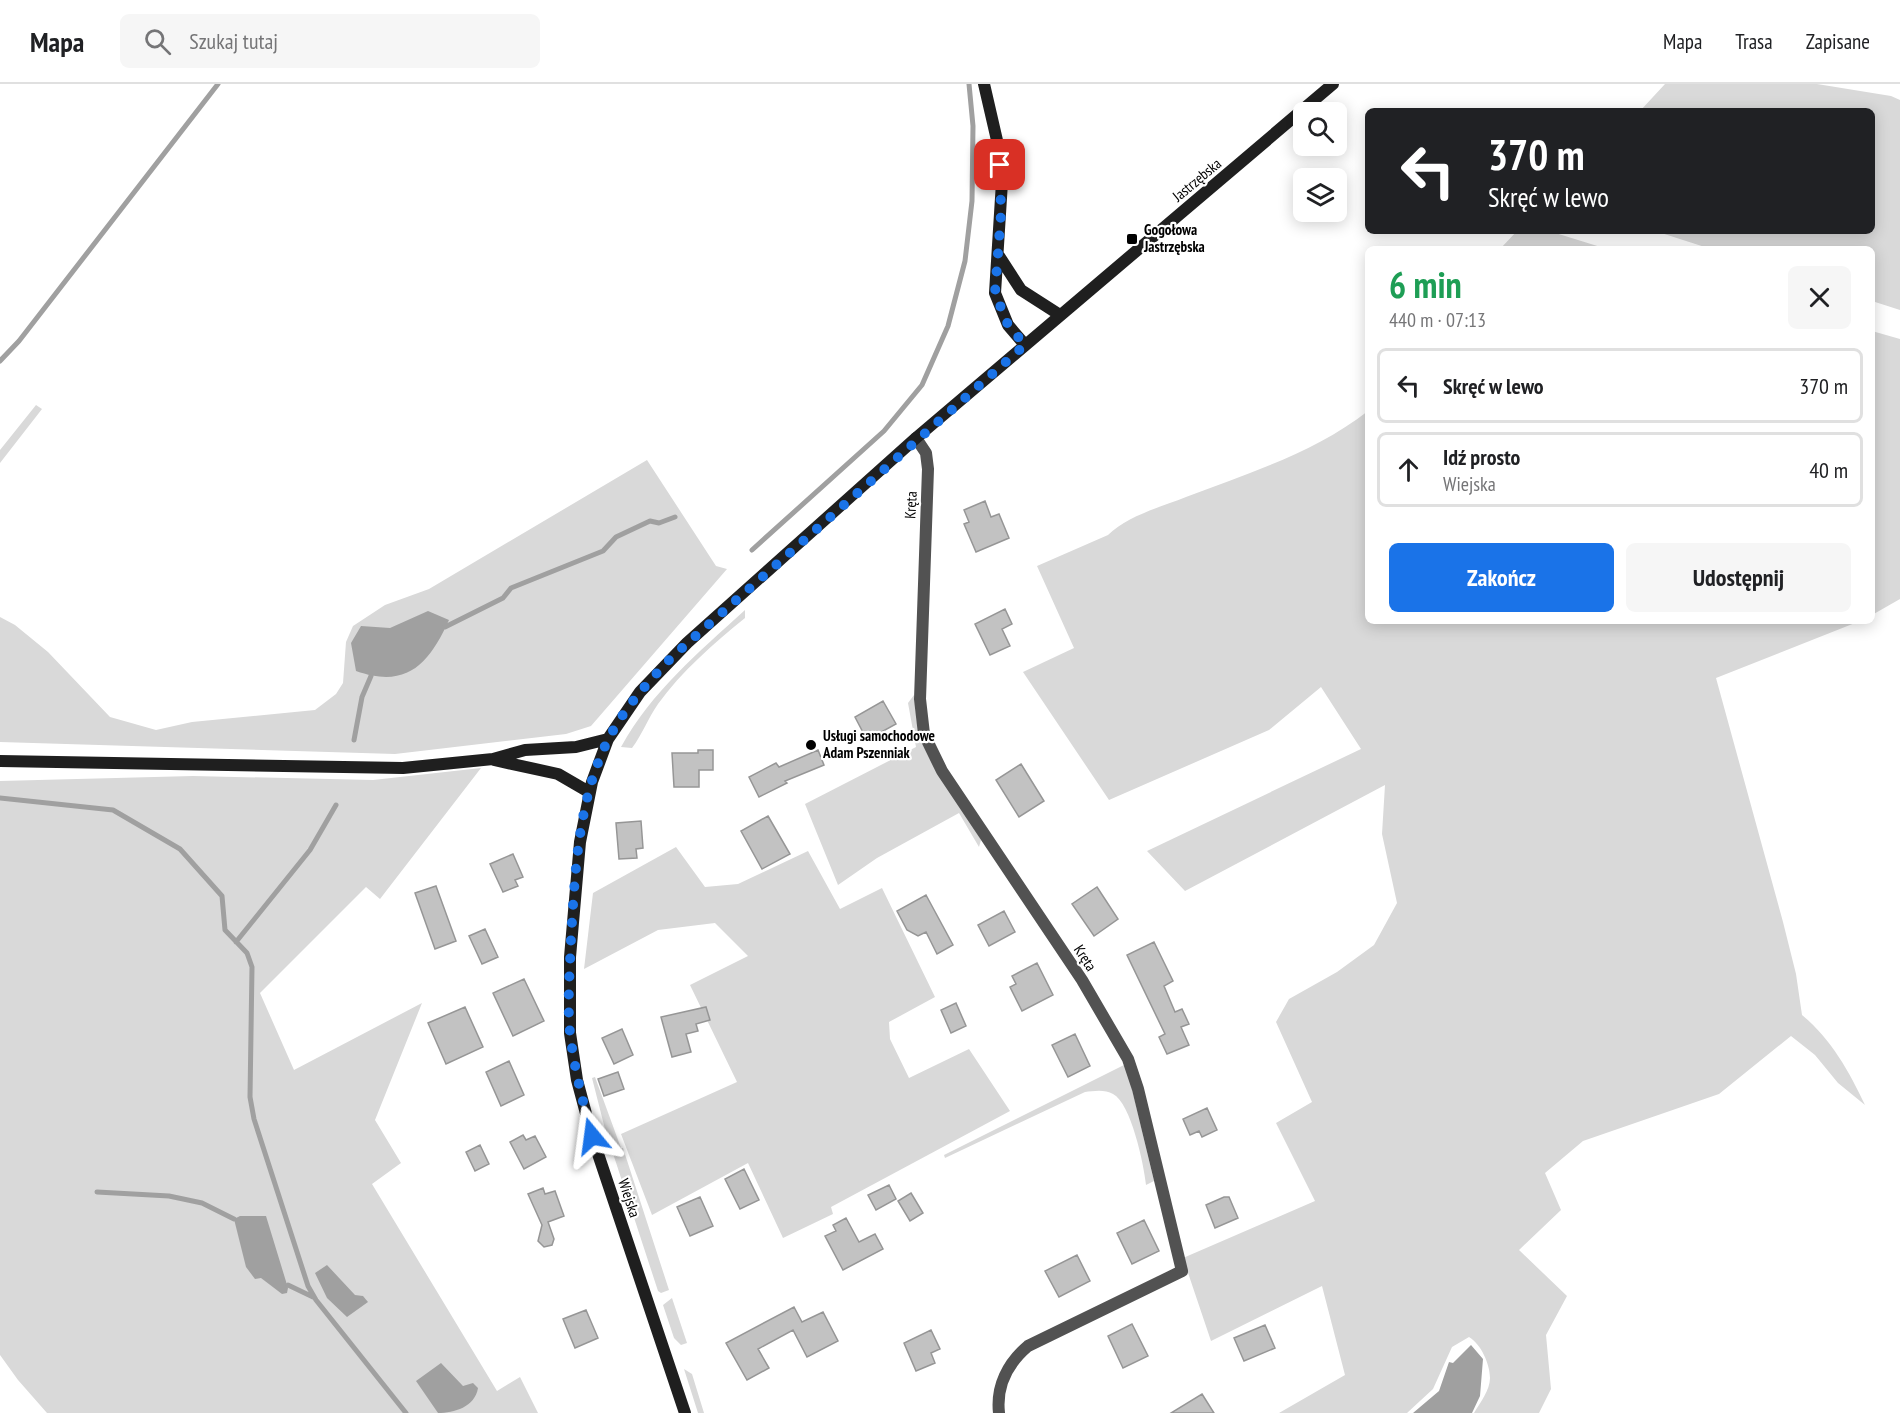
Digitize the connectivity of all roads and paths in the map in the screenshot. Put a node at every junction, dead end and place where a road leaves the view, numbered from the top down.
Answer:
1 (984, 84) edge
2 (1333, 84) edge
3 (999, 255) junction
4 (1060, 315) junction
5 (1025, 345) junction
6 (916, 438) junction
7 (608, 739) junction
8 (493, 759) junction
9 (0, 761) edge
10 (589, 792) junction
11 (685, 1413) edge
12 (999, 1413) edge

1 - 3 street
2 - 4 street, Jastrzębska
3 - 4 street
3 - 5 street
4 - 5 street, Jastrzębska
5 - 6 street, Wiejska
6 - 7 street, Wiejska
6 - 12 street, Kręta
7 - 8 street
7 - 10 street, Wiejska
8 - 9 street
8 - 10 street
10 - 11 street, Wiejska

